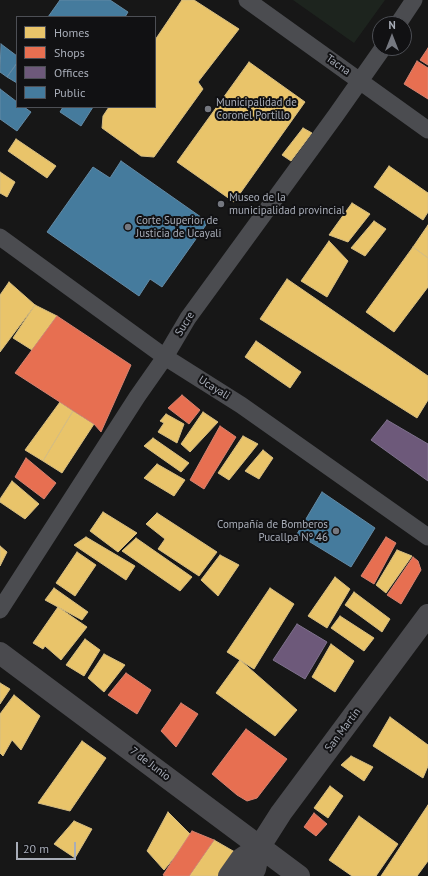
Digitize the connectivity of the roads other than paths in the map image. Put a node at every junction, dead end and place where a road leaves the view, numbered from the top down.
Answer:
1 (247, 0) edge
2 (414, 0) edge
3 (403, 16) edge
4 (377, 56) edge
5 (360, 81) junction
6 (428, 130) edge
7 (0, 237) edge
8 (165, 357) junction
9 (428, 537) edge
10 (0, 610) edge
11 (428, 615) edge
12 (0, 652) edge
13 (260, 846) junction
14 (229, 876) edge
15 (250, 876) edge
16 (299, 876) edge

1 - 5 street, Tacna
2 - 3 street
4 - 5 street, Sucre
5 - 6 street, Tacna
5 - 8 street, Sucre
7 - 8 street, Ucayali
8 - 9 street, Ucayali
8 - 10 street, Sucre
11 - 13 main road, San Martín
12 - 13 main road, 7 de Junio
13 - 14 main road, San Martín
13 - 15 main road, San Martín
13 - 16 main road, 7 de Junio

